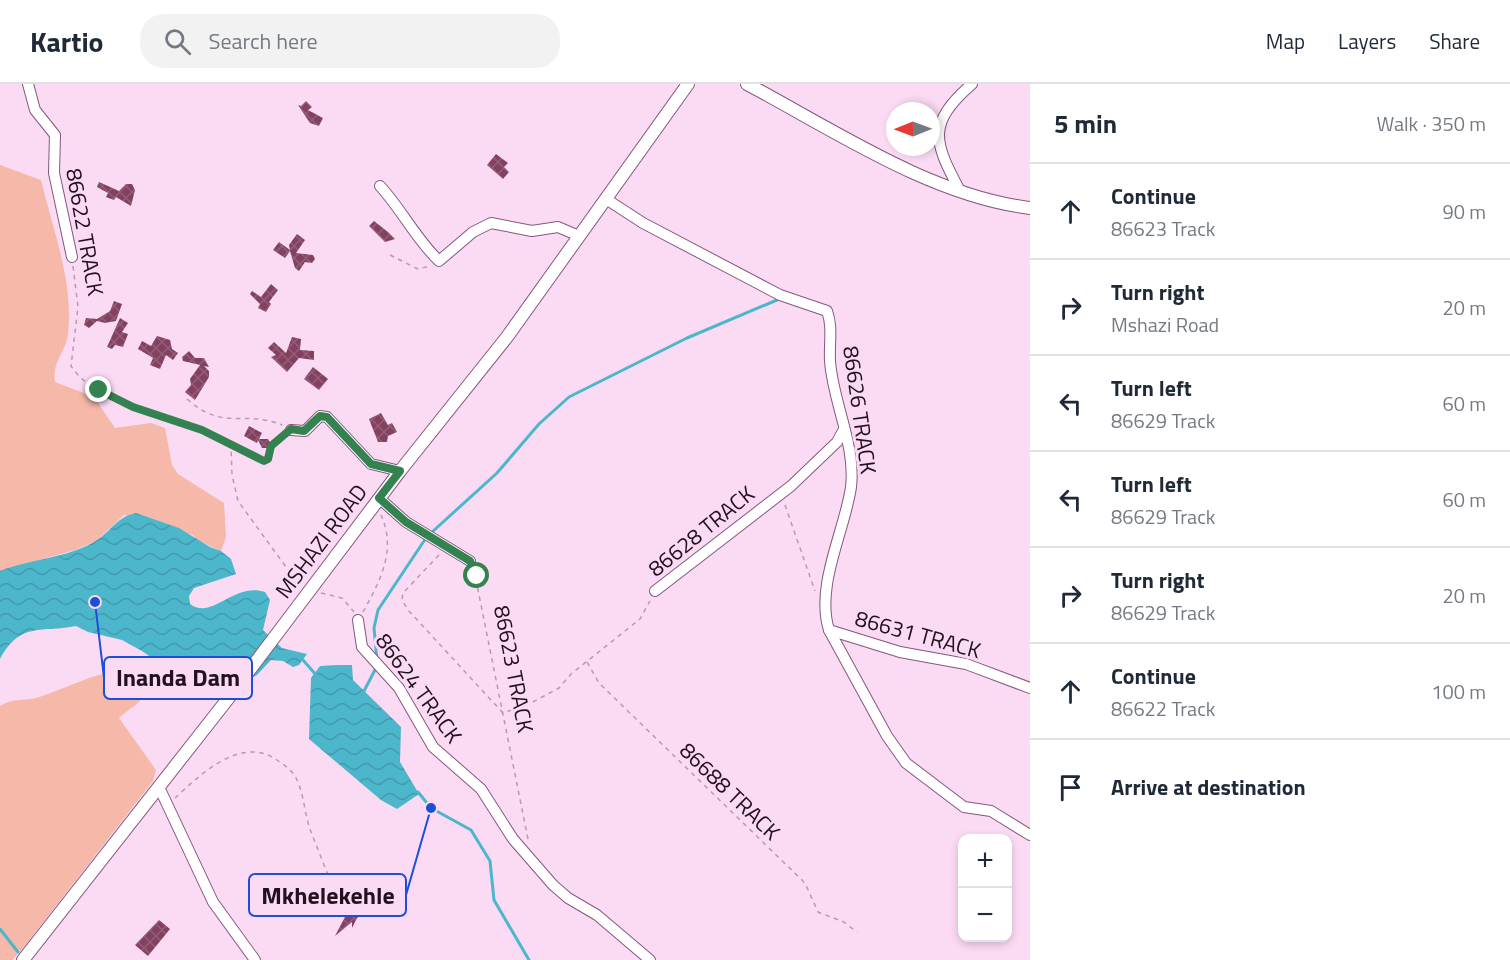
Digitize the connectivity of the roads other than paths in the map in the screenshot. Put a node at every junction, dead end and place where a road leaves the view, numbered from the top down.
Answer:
1 (28, 84) edge
2 (688, 84) edge
3 (747, 84) edge
4 (972, 84) edge
5 (380, 186) dead end
6 (960, 191) junction
7 (606, 199) junction
8 (1030, 208) edge
9 (579, 236) junction
10 (72, 256) road end
11 (291, 429) road end
12 (843, 431) junction
13 (400, 471) junction
14 (377, 501) junction
15 (470, 561) road end
16 (655, 591) road end
17 (358, 620) road end
18 (829, 630) junction
19 (1030, 688) edge
20 (159, 787) junction
21 (1030, 835) edge
22 (23, 960) edge
23 (255, 960) edge
24 (650, 960) edge

1 - 10 street, 86622 TRACK
2 - 7 street, MSHAZI ROAD
3 - 6 street
4 - 6 street
5 - 9 street
6 - 8 street
7 - 9 street, MSHAZI ROAD
7 - 12 street, 86626 TRACK
9 - 13 street, MSHAZI ROAD
11 - 13 street
12 - 16 street, 86628 TRACK
12 - 18 street, 86626 TRACK
13 - 14 street, MSHAZI ROAD
14 - 15 street
14 - 20 street, MSHAZI ROAD
17 - 24 street, 86624 TRACK
18 - 19 street, 86631 TRACK
18 - 21 street
20 - 22 street, MSHAZI ROAD
20 - 23 street

